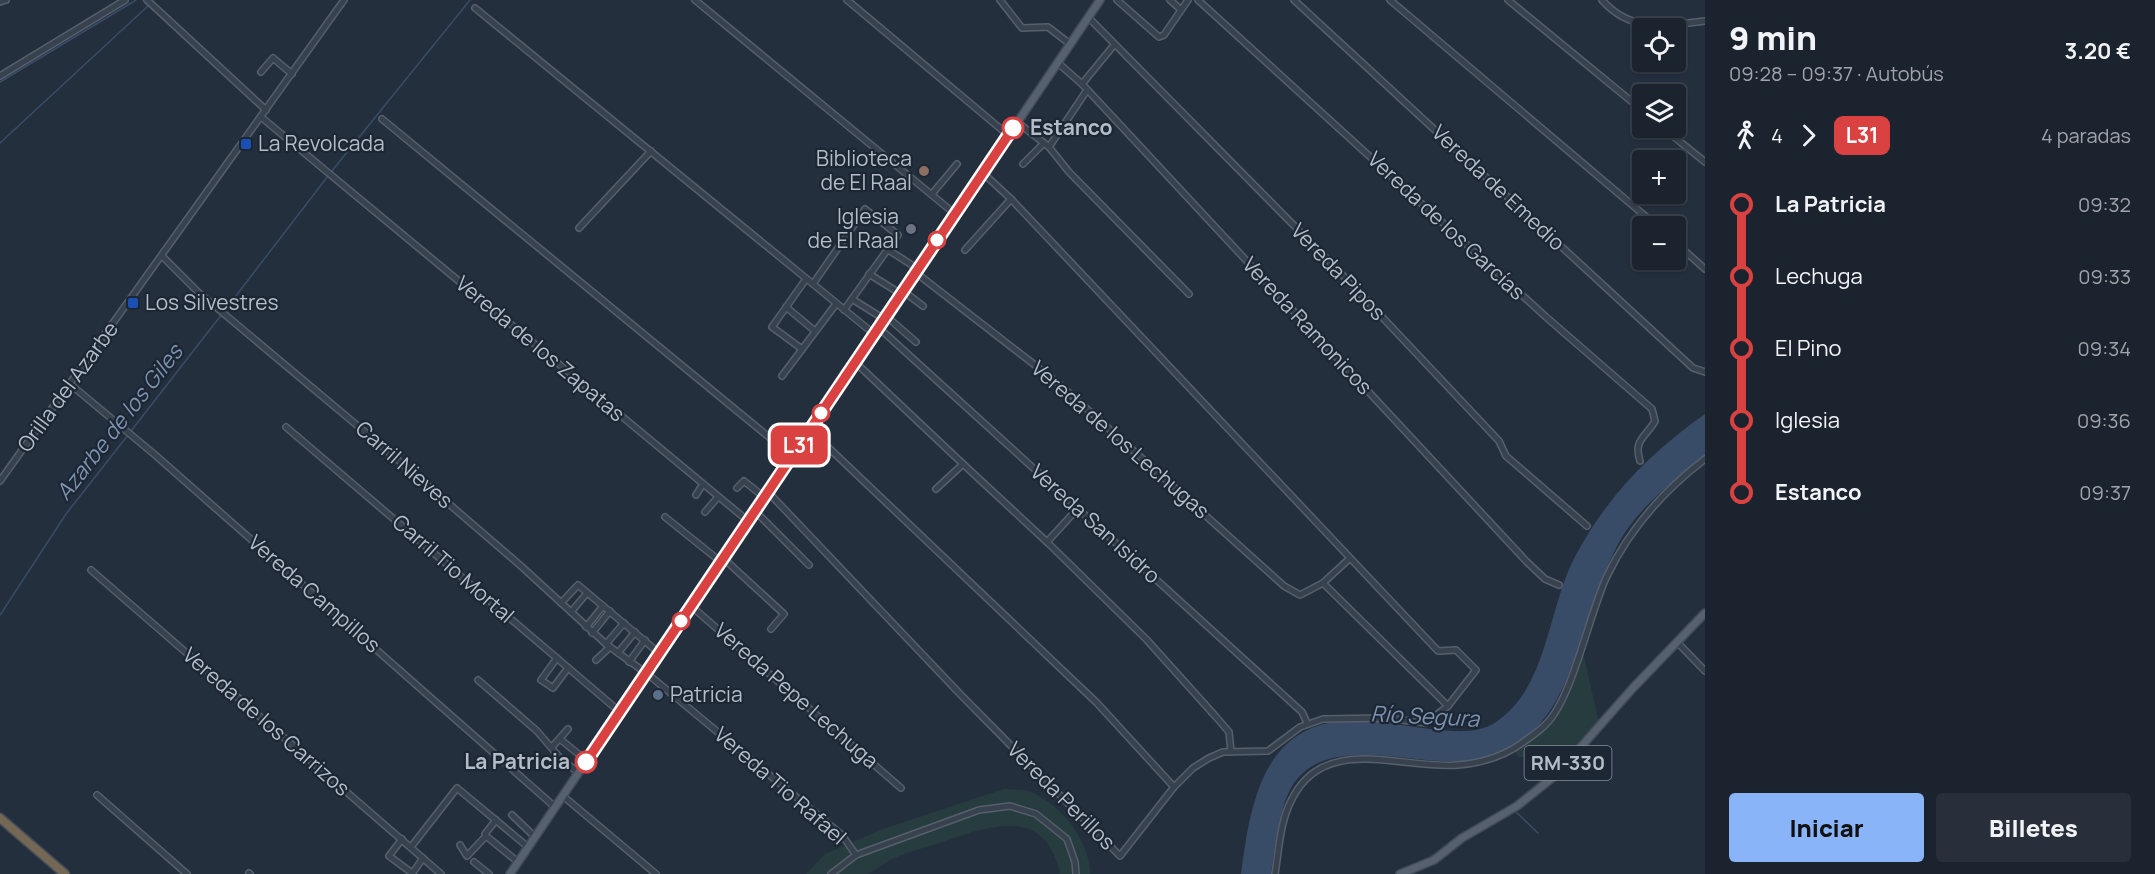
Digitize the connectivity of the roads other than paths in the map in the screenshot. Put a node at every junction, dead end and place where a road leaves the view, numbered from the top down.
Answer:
1 (6, 0) edge
2 (125, 0) edge
3 (344, 0) edge
4 (695, 0) edge
5 (847, 0) edge
6 (1000, 0) edge
7 (1100, 0) edge
8 (1117, 0) edge
9 (1170, 0) edge
10 (1188, 0) edge
11 (1198, 0) edge
12 (1293, 0) edge
13 (1390, 0) edge
14 (1508, 0) edge
15 (1602, 0) edge
16 (0, 2) edge
17 (150, 2) edge
18 (475, 8) dead end
19 (1180, 9) junction
20 (1088, 17) junction
21 (1705, 21) edge
22 (1070, 44) junction
23 (1114, 45) junction
24 (1058, 62) junction
25 (261, 72) dead end
26 (292, 74) junction
27 (0, 76) edge
28 (1082, 84) junction
29 (1087, 90) junction
30 (1632, 102) edge
31 (266, 110) junction
32 (261, 117) junction
33 (382, 119) dead end
34 (1017, 122) junction
35 (1008, 135) junction
36 (1675, 138) edge
37 (1046, 145) junction
38 (651, 151) junction
39 (1705, 162) edge
40 (957, 164) dead end
41 (1023, 164) dead end
42 (983, 173) junction
43 (932, 194) junction
44 (1011, 199) junction
45 (955, 214) junction
46 (1645, 216) edge
47 (579, 228) dead end
48 (887, 249) junction
49 (965, 250) dead end
50 (1686, 252) edge
51 (162, 256) junction
52 (1705, 269) edge
53 (916, 271) junction
54 (869, 274) junction
55 (807, 279) junction
56 (813, 284) junction
57 (902, 292) junction
58 (1189, 294) dead end
59 (852, 299) junction
60 (836, 304) junction
61 (923, 306) dead end
62 (786, 307) junction
63 (844, 310) junction
64 (885, 317) junction
65 (815, 331) junction
66 (876, 331) junction
67 (916, 342) dead end
68 (802, 349) junction
69 (855, 362) junction
70 (1705, 372) edge
71 (782, 376) dead end
72 (70, 384) junction
73 (286, 427) dead end
74 (810, 430) junction
75 (792, 456) junction
76 (1705, 459) edge
77 (1640, 461) dead end
78 (963, 464) junction
79 (0, 481) edge
80 (703, 484) junction
81 (737, 488) dead end
82 (936, 489) dead end
83 (766, 494) junction
84 (696, 495) dead end
85 (718, 497) junction
86 (1078, 508) junction
87 (755, 511) junction
88 (705, 512) dead end
89 (665, 517) dead end
90 (748, 521) junction
91 (1587, 526) dead end
92 (1047, 542) junction
93 (1349, 559) junction
94 (722, 560) junction
95 (809, 565) dead end
96 (91, 570) dead end
97 (1323, 583) junction
98 (1559, 585) dead end
99 (588, 593) junction
100 (561, 603) junction
101 (603, 606) junction
102 (691, 606) junction
103 (610, 611) junction
104 (571, 612) junction
105 (1705, 613) edge
106 (624, 623) junction
107 (586, 627) junction
108 (771, 629) dead end
109 (635, 632) junction
110 (592, 633) junction
111 (645, 640) junction
112 (1677, 642) junction
113 (608, 646) junction
114 (618, 653) junction
115 (660, 653) junction
116 (557, 658) junction
117 (596, 660) dead end
118 (629, 662) junction
119 (568, 668) junction
120 (1705, 671) edge
121 (546, 672) junction
122 (646, 674) junction
123 (478, 680) dead end
124 (558, 681) junction
125 (1448, 706) junction
126 (620, 712) junction
127 (1307, 723) junction
128 (568, 729) dead end
129 (560, 739) junction
130 (552, 747) junction
131 (1231, 752) junction
132 (587, 761) junction
133 (579, 773) junction
134 (1174, 787) junction
135 (901, 788) dead end
136 (97, 795) dead end
137 (563, 796) junction
138 (555, 807) junction
139 (512, 815) dead end
140 (0, 818) edge
141 (496, 820) junction
142 (486, 836) junction
143 (535, 837) junction
144 (402, 839) junction
145 (460, 844) dead end
146 (411, 847) junction
147 (528, 847) junction
148 (856, 855) junction
149 (423, 858) junction
150 (474, 862) dead end
151 (518, 862) junction
152 (484, 873) edge
153 (65, 874) edge
154 (187, 874) edge
155 (412, 874) edge
156 (441, 874) edge
157 (510, 874) edge
158 (656, 874) edge
159 (831, 874) edge
160 (1076, 874) edge
161 (1275, 874) edge
162 (1400, 874) edge

1 - 16 street
2 - 27 street
3 - 26 street, Orilla del Azarbe
4 - 43 street
5 - 35 street
6 - 22 street
7 - 20 main road
8 - 19 street
9 - 19 street
10 - 19 street
11 - 77 street, Vereda de los Garcías
12 - 70 street, Vereda de Emedio
13 - 46 street
14 - 30 street
15 - 21 street
17 - 31 street
18 - 38 street, Vereda San Isidro
20 - 22 main road
20 - 23 street, Vereda Pipos
22 - 24 main road
23 - 28 street
23 - 91 street, Vereda Pipos
24 - 28 street, Vereda Ramonicos
24 - 34 main road
25 - 26 street
26 - 31 street, Orilla del Azarbe
28 - 29 street, Vereda Ramonicos
29 - 37 street
29 - 98 street, Vereda Ramonicos
31 - 32 street, Orilla del Azarbe
32 - 51 street, Orilla del Azarbe
32 - 80 street, Vereda de los Zapatas
33 - 75 street
34 - 35 main road
34 - 37 street
35 - 42 main road
36 - 39 street
37 - 41 street
37 - 58 street
38 - 47 street
38 - 55 street, Vereda San Isidro
40 - 43 street
42 - 44 street
42 - 45 main road
43 - 45 street
44 - 49 street
44 - 93 street
45 - 53 main road
48 - 53 street
48 - 54 street
48 - 56 street
50 - 52 street
51 - 72 street, Orilla del Azarbe
51 - 100 street, Carril Nieves
53 - 57 main road
53 - 97 street, Vereda de los Lechugas
54 - 57 street
54 - 59 street
55 - 56 street, Vereda San Isidro
55 - 62 street
56 - 60 street, Vereda San Isidro
57 - 61 street
57 - 64 main road
59 - 63 street
59 - 64 street
60 - 63 street, Vereda San Isidro
60 - 65 street
62 - 65 street
62 - 68 street
63 - 66 street, Vereda San Isidro
64 - 66 main road
64 - 67 street
65 - 68 street
66 - 69 main road
66 - 86 street, Vereda San Isidro
68 - 71 street
69 - 74 main road
69 - 78 street
72 - 79 street, Orilla del Azarbe
72 - 138 street, Vereda Campillos
73 - 116 street, Carril Tio Mortal
74 - 75 main road
74 - 134 street
75 - 83 main road
76 - 161 street
78 - 82 street
78 - 92 street
80 - 84 street
80 - 85 street, Vereda de los Zapatas
81 - 83 street
83 - 87 main road
83 - 134 street, Vereda Perillos
85 - 88 street
85 - 90 street, Vereda de los Zapatas
86 - 92 street
86 - 127 street, Vereda San Isidro
87 - 90 main road
87 - 95 street
89 - 94 street
90 - 94 main road
92 - 131 street
93 - 97 street
93 - 125 street
94 - 102 main road
94 - 108 street
96 - 144 street, Vereda de los Carrizos
97 - 125 street
99 - 100 street
99 - 101 street
99 - 104 street
100 - 104 street, Carril Nieves
101 - 103 street
101 - 107 street
102 - 115 main road
102 - 135 street, Vereda Pepe Lechuga
103 - 106 street
103 - 110 street
104 - 107 street, Carril Nieves
105 - 112 main road, RM-330
106 - 109 street
106 - 113 street
107 - 110 street, Carril Nieves
109 - 111 street
109 - 114 street
110 - 113 street, Carril Nieves
111 - 115 street
111 - 118 street
112 - 120 street
112 - 162 main road, RM-330
113 - 114 street, Carril Nieves
113 - 117 street
114 - 118 street, Carril Nieves
115 - 122 main road
116 - 119 street, Carril Tio Mortal
116 - 121 street
118 - 122 street, Carril Nieves
119 - 124 street
119 - 126 street, Carril Tio Mortal
121 - 124 street
121 - 124 street
122 - 126 main road
122 - 148 street, Vereda Tio Rafael
123 - 130 street
125 - 127 street, Vereda Perillos
126 - 132 main road
127 - 131 street, Vereda Perillos
128 - 129 street
129 - 130 street
129 - 132 street
130 - 133 street
131 - 134 street, Vereda Perillos
132 - 133 main road
133 - 137 main road
136 - 154 street
137 - 138 main road
137 - 158 street
138 - 143 main road
139 - 143 street
140 - 153 highway
141 - 142 street
141 - 146 street
141 - 147 street
142 - 145 street
142 - 151 street
143 - 147 main road
144 - 146 street, Vereda de los Carrizos
144 - 155 street
146 - 149 street, Vereda de los Carrizos
147 - 151 main road
148 - 159 street
148 - 160 street
149 - 155 street
149 - 156 street, Vereda de los Carrizos
150 - 152 street
151 - 157 main road

